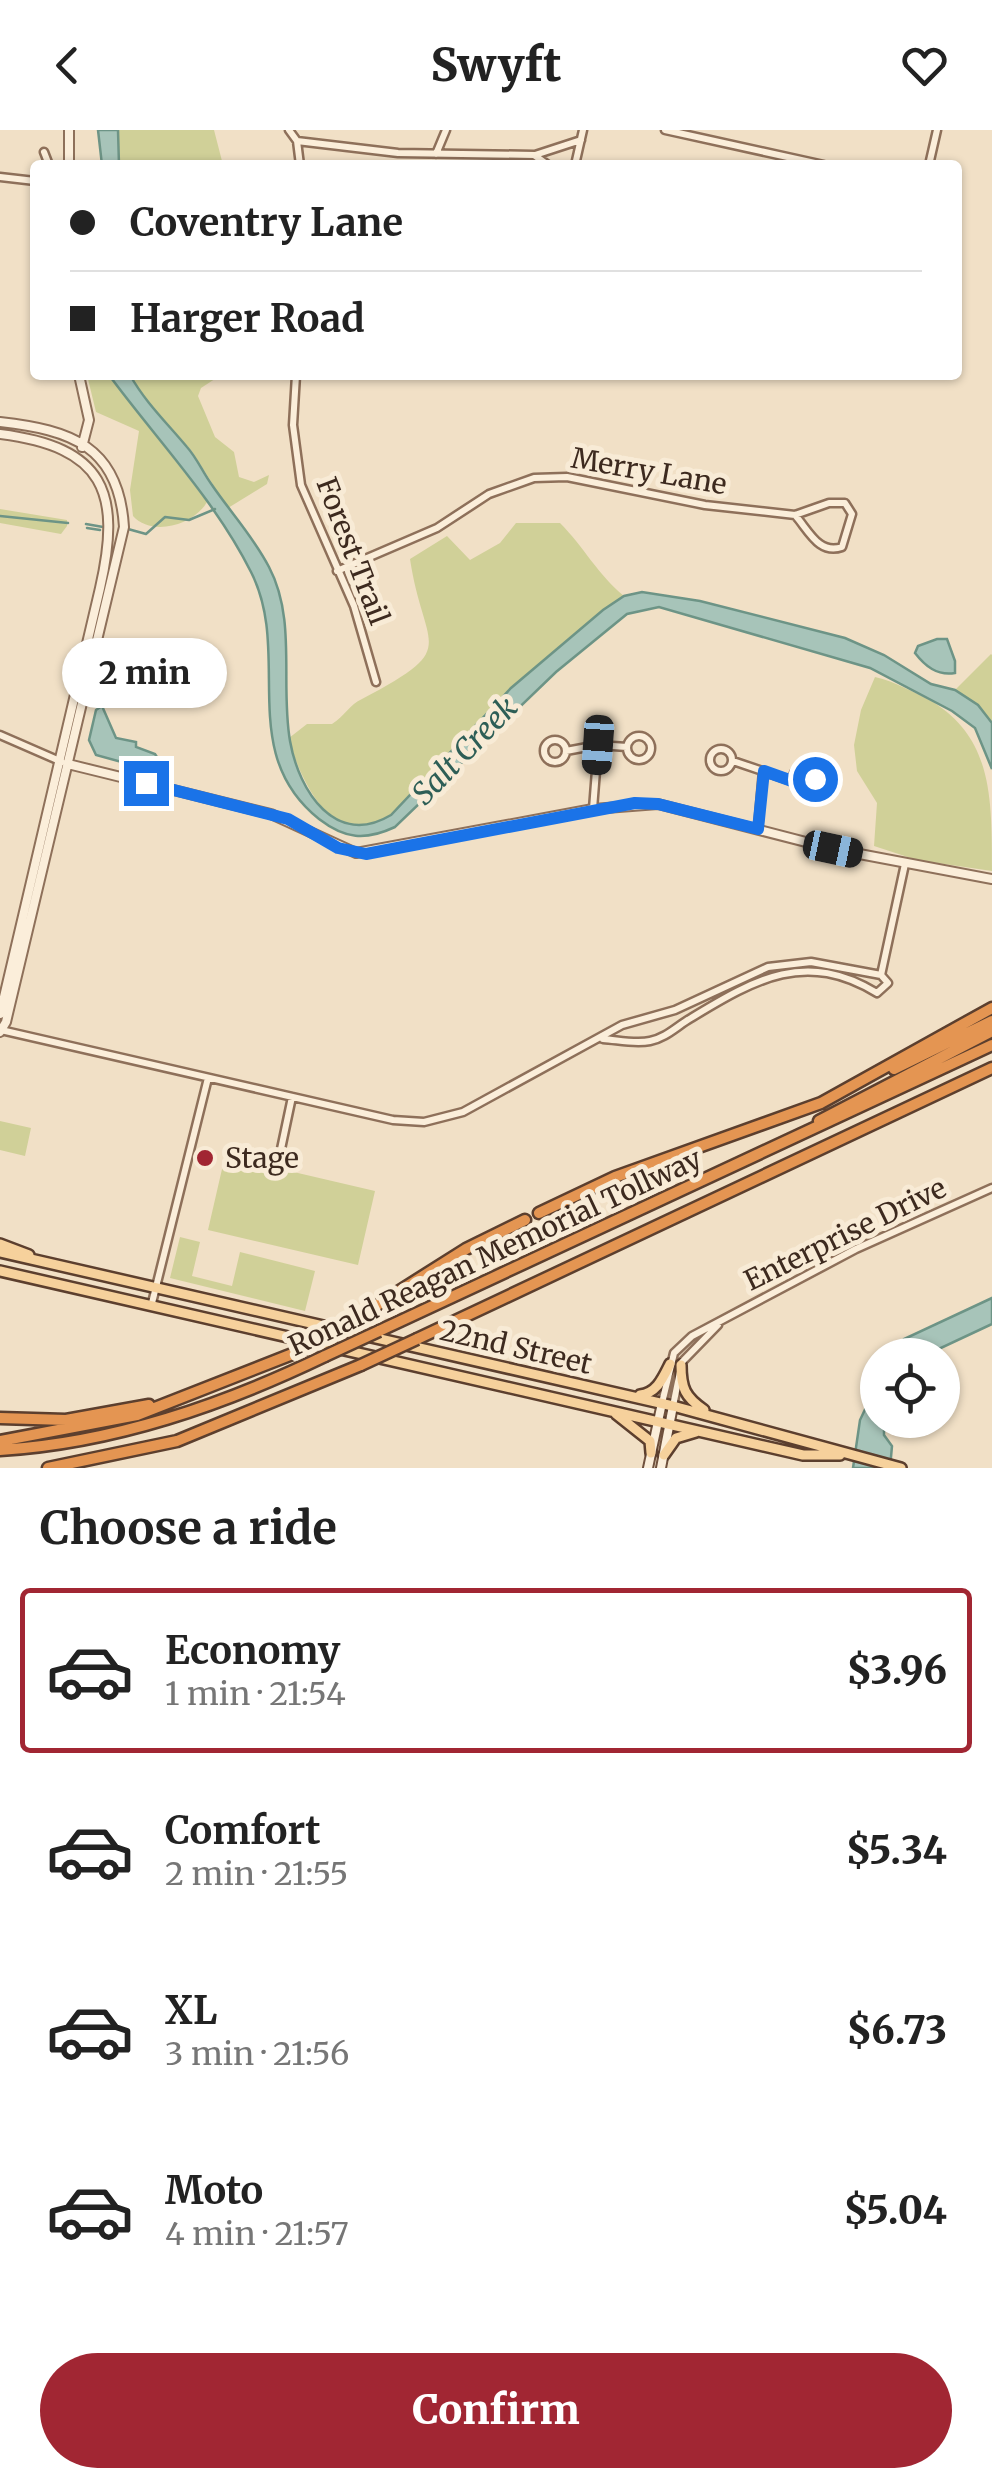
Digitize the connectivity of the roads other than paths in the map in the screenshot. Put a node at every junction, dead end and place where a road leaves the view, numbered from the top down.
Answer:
1 (69, 130) edge
2 (289, 130) edge
3 (446, 130) edge
4 (583, 130) edge
5 (665, 130) edge
6 (937, 130) edge
7 (581, 140) junction
8 (297, 141) junction
9 (44, 152) dead end
10 (436, 154) junction
11 (534, 155) junction
12 (47, 160) edge
13 (68, 160) edge
14 (299, 160) edge
15 (541, 160) edge
16 (576, 160) edge
17 (801, 160) edge
18 (930, 160) edge
19 (0, 177) edge
20 (30, 180) edge
21 (80, 380) edge
22 (296, 380) edge
23 (0, 422) edge
24 (0, 434) edge
25 (84, 444) junction
26 (77, 456) junction
27 (795, 515) junction
28 (337, 571) junction
29 (376, 682) dead end
30 (0, 734) edge
31 (598, 745) junction
32 (628, 747) dead end
33 (566, 751) dead end
34 (733, 761) dead end
35 (63, 762) junction
36 (764, 771) junction
37 (792, 781) dead end
38 (593, 809) junction
39 (758, 829) junction
40 (905, 864) junction
41 (992, 879) edge
42 (881, 975) junction
43 (992, 1008) edge
44 (0, 1014) edge
45 (992, 1021) edge
46 (0, 1030) edge
47 (992, 1031) edge
48 (603, 1039) junction
49 (992, 1045) edge
50 (992, 1068) edge
51 (208, 1078) junction
52 (292, 1097) junction
53 (821, 1103) junction
54 (807, 1132) junction
55 (284, 1154) dead end
56 (992, 1188) edge
57 (539, 1213) dead end
58 (525, 1220) dead end
59 (0, 1244) edge
60 (0, 1252) edge
61 (35, 1260) junction
62 (0, 1271) edge
63 (156, 1288) junction
64 (152, 1303) junction
65 (676, 1364) junction
66 (231, 1380) junction
67 (630, 1396) junction
68 (668, 1404) junction
69 (610, 1410) junction
70 (710, 1415) junction
71 (0, 1418) edge
72 (664, 1423) junction
73 (699, 1430) junction
74 (0, 1441) edge
75 (0, 1450) edge
76 (651, 1454) junction
77 (842, 1455) junction
78 (664, 1456) junction
79 (48, 1468) edge
80 (648, 1468) edge
81 (662, 1468) edge
82 (900, 1468) edge

1 - 13 street
2 - 8 street
3 - 10 street
4 - 7 street
5 - 17 street
6 - 18 street
7 - 11 street
7 - 16 street
8 - 10 street
8 - 14 street
9 - 12 street
10 - 11 street
11 - 15 street
19 - 20 street
21 - 25 street
22 - 28 street, Forest Trail
23 - 25 street
24 - 26 street
25 - 26 street
25 - 35 street
26 - 35 street
27 - 27 street, Merry Lane
27 - 28 street, Merry Lane
28 - 29 street, Forest Trail
30 - 35 street
31 - 32 street
31 - 33 street
31 - 38 street
34 - 36 street
35 - 38 street
35 - 44 street
35 - 46 street
36 - 37 street
36 - 39 street
38 - 39 street
39 - 40 street
40 - 41 street
40 - 42 street
42 - 48 street
42 - 48 street
43 - 53 highway, Ronald Reagan Memorial Tollway
45 - 53 highway
46 - 51 street
47 - 54 highway
48 - 52 street
49 - 54 highway, Ronald Reagan Memorial Tollway
50 - 79 highway, Ronald Reagan Memorial Tollway, bridge
51 - 52 street
51 - 63 street
52 - 55 street
53 - 57 highway, Ronald Reagan Memorial Tollway
54 - 75 highway, Ronald Reagan Memorial Tollway, bridge
56 - 65 street, Enterprise Drive
58 - 66 highway, Ronald Reagan Memorial Tollway, bridge
59 - 61 main road
60 - 61 main road, 22nd Street
61 - 63 main road, 22nd Street
62 - 64 main road, 22nd Street
63 - 64 street
63 - 67 main road, 22nd Street
64 - 69 main road, 22nd Street
65 - 67 main road
65 - 68 street
65 - 70 main road
66 - 71 highway
66 - 74 highway, Ronald Reagan Memorial Tollway
67 - 68 main road, 22nd Street
68 - 70 main road, 22nd Street
68 - 72 street
69 - 72 main road, 22nd Street
69 - 76 main road
70 - 77 main road, 22nd Street
72 - 73 main road, 22nd Street
72 - 76 street
72 - 78 street
73 - 77 main road, 22nd Street
73 - 78 main road
76 - 80 street
77 - 82 main road, 22nd Street
78 - 81 street

